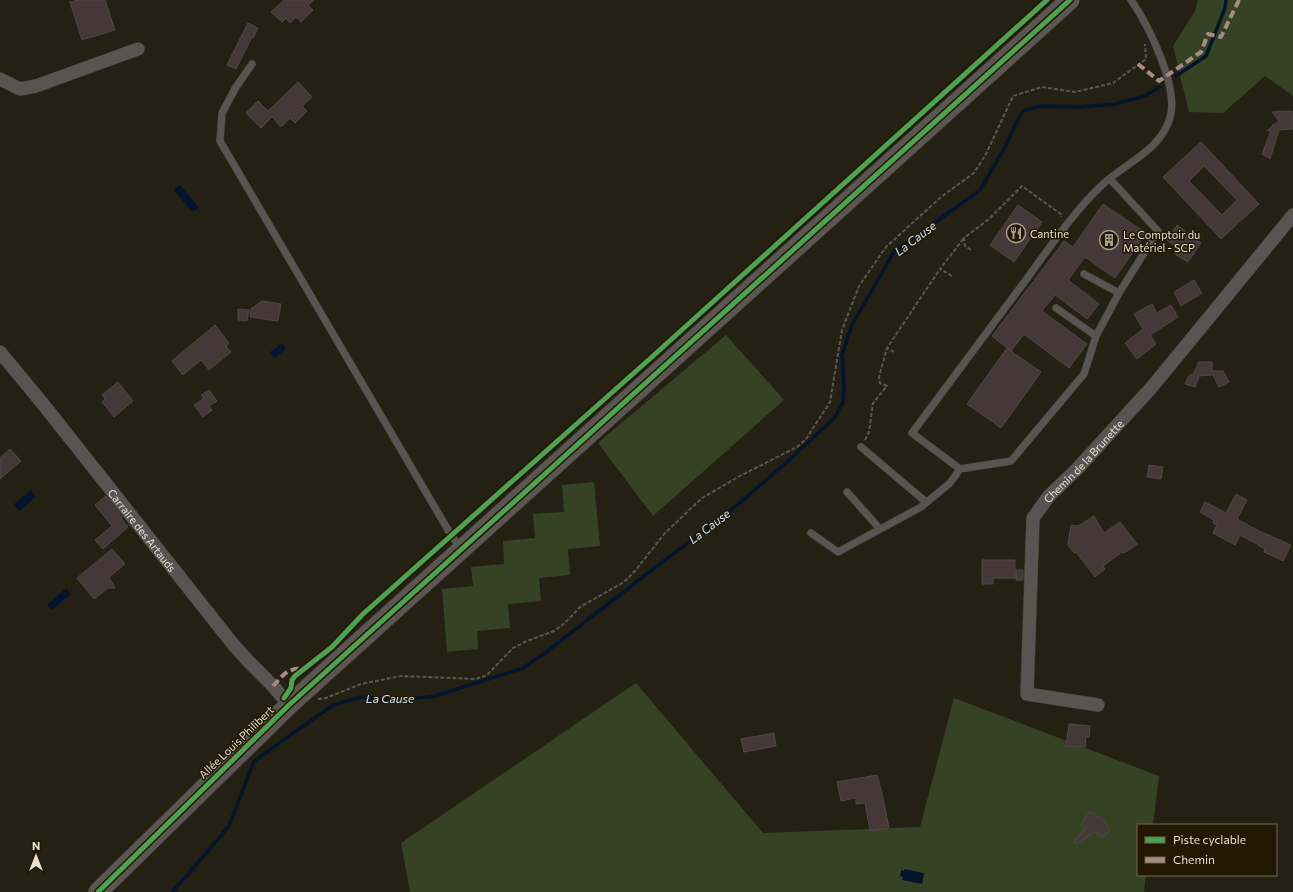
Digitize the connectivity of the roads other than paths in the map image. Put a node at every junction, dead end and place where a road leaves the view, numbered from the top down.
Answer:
1 (1070, 0) edge
2 (1131, 0) edge
3 (138, 49) dead end
4 (252, 64) dead end
5 (0, 79) edge
6 (1110, 179) junction
7 (1293, 214) edge
8 (1084, 274) dead end
9 (1119, 294) junction
10 (1056, 308) dead end
11 (1096, 336) junction
12 (0, 352) edge
13 (861, 447) road end
14 (960, 469) junction
15 (846, 492) dead end
16 (926, 502) junction
17 (880, 530) junction
18 (811, 533) dead end
19 (462, 549) junction
20 (289, 705) junction
21 (1098, 705) dead end
22 (98, 892) edge

1 - 19 street, Allée Louis Philibert
2 - 6 lane
3 - 5 street
4 - 19 lane
6 - 9 lane
6 - 14 lane
7 - 21 street, Chemin de la Brunette
8 - 9 lane
9 - 11 lane
10 - 11 lane
11 - 14 lane
12 - 20 street, Carraire des Artauds
13 - 16 lane
14 - 16 lane
15 - 17 lane
16 - 17 lane
17 - 18 lane
19 - 20 street, Allée Louis Philibert
20 - 22 street, Allée Louis Philibert

